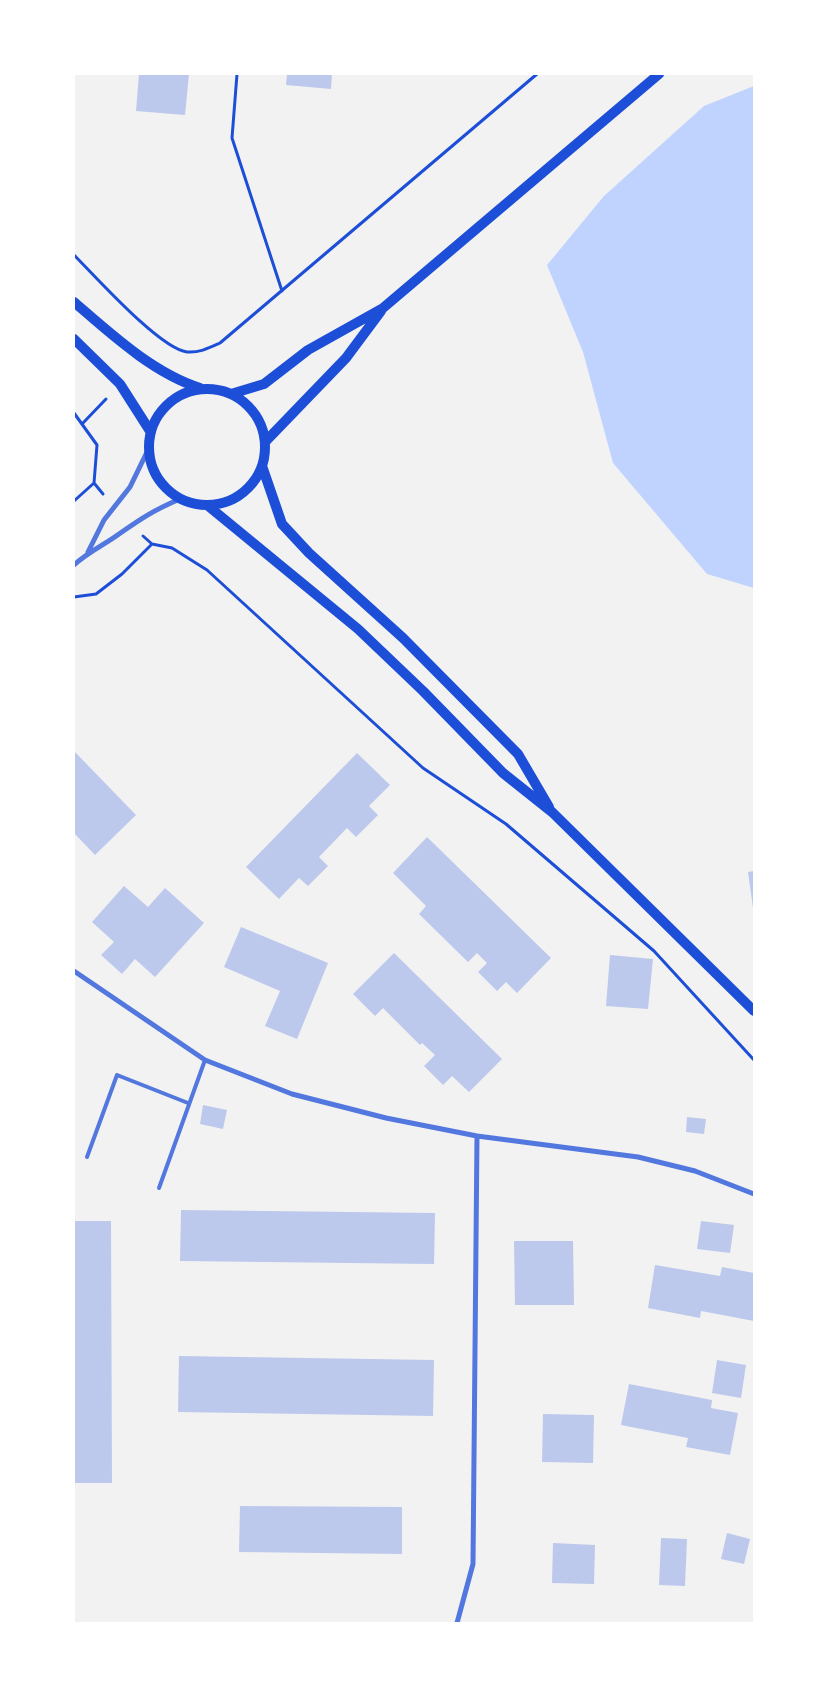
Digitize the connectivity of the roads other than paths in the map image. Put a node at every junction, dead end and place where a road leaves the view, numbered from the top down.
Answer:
1 (659, 74) edge
2 (74, 302) edge
3 (383, 308) junction
4 (74, 339) edge
5 (201, 389) junction
6 (231, 394) junction
7 (150, 431) junction
8 (265, 442) junction
9 (148, 450) junction
10 (262, 466) junction
11 (180, 499) junction
12 (207, 506) junction
13 (88, 552) junction
14 (74, 565) edge
15 (552, 812) junction
16 (74, 971) edge
17 (754, 1011) edge
18 (205, 1060) junction
19 (188, 1103) junction
20 (476, 1136) junction
21 (87, 1157) dead end
22 (159, 1188) dead end
23 (754, 1194) edge
24 (457, 1623) edge

1 - 3 main road
2 - 5 main road
3 - 6 main road
3 - 8 main road
4 - 7 main road
5 - 6 main road
5 - 7 main road
6 - 8 main road
7 - 9 main road
8 - 10 main road
9 - 11 main road
9 - 13 street
10 - 12 main road
10 - 15 main road
11 - 12 main road
11 - 13 street
12 - 15 main road
13 - 14 street
15 - 17 main road
16 - 18 street
18 - 19 lane
18 - 20 street
19 - 21 lane
19 - 22 lane
20 - 23 street
20 - 24 street

